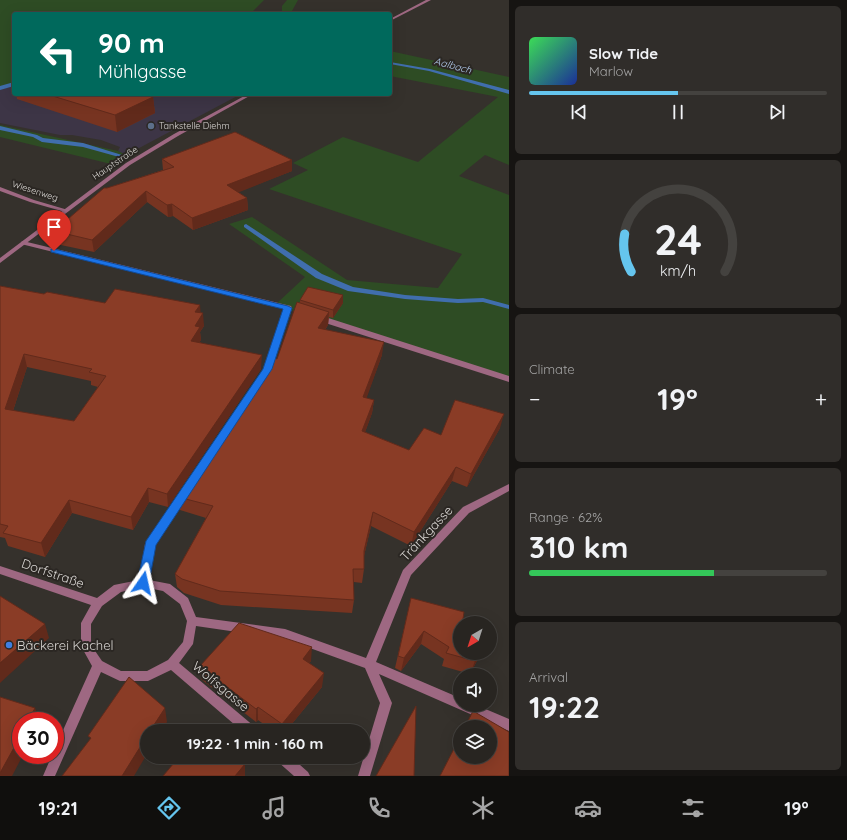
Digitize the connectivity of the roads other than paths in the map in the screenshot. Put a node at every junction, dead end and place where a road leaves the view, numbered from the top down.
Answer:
1 (429, 0) edge
2 (392, 19) edge
3 (247, 96) edge
4 (0, 189) edge
5 (66, 210) junction
6 (23, 243) junction
7 (0, 261) edge
8 (310, 315) edge
9 (263, 376) edge
10 (509, 379) edge
11 (189, 486) edge
12 (509, 487) edge
13 (0, 570) edge
14 (143, 583) junction
15 (98, 603) junction
16 (192, 621) junction
17 (172, 664) junction
18 (369, 664) junction
19 (98, 665) junction
20 (453, 701) edge
21 (479, 712) edge
22 (243, 724) edge
23 (509, 725) edge
24 (290, 764) edge
25 (48, 776) edge
26 (304, 776) edge
27 (364, 776) edge

1 - 2 street
3 - 5 street, Hauptstraße
4 - 5 street, Wiesenweg
5 - 6 street, Hauptstraße
6 - 7 street, Hauptstraße
6 - 9 street
8 - 10 street
11 - 14 street
12 - 18 street, Tränkgasse
13 - 15 street, Dorfstraße
14 - 15 street
14 - 16 street
15 - 19 street
16 - 17 street
16 - 18 street
17 - 19 street
17 - 22 street, Wolfsgasse
18 - 20 street
18 - 27 street
19 - 25 street
21 - 23 street
24 - 26 street

